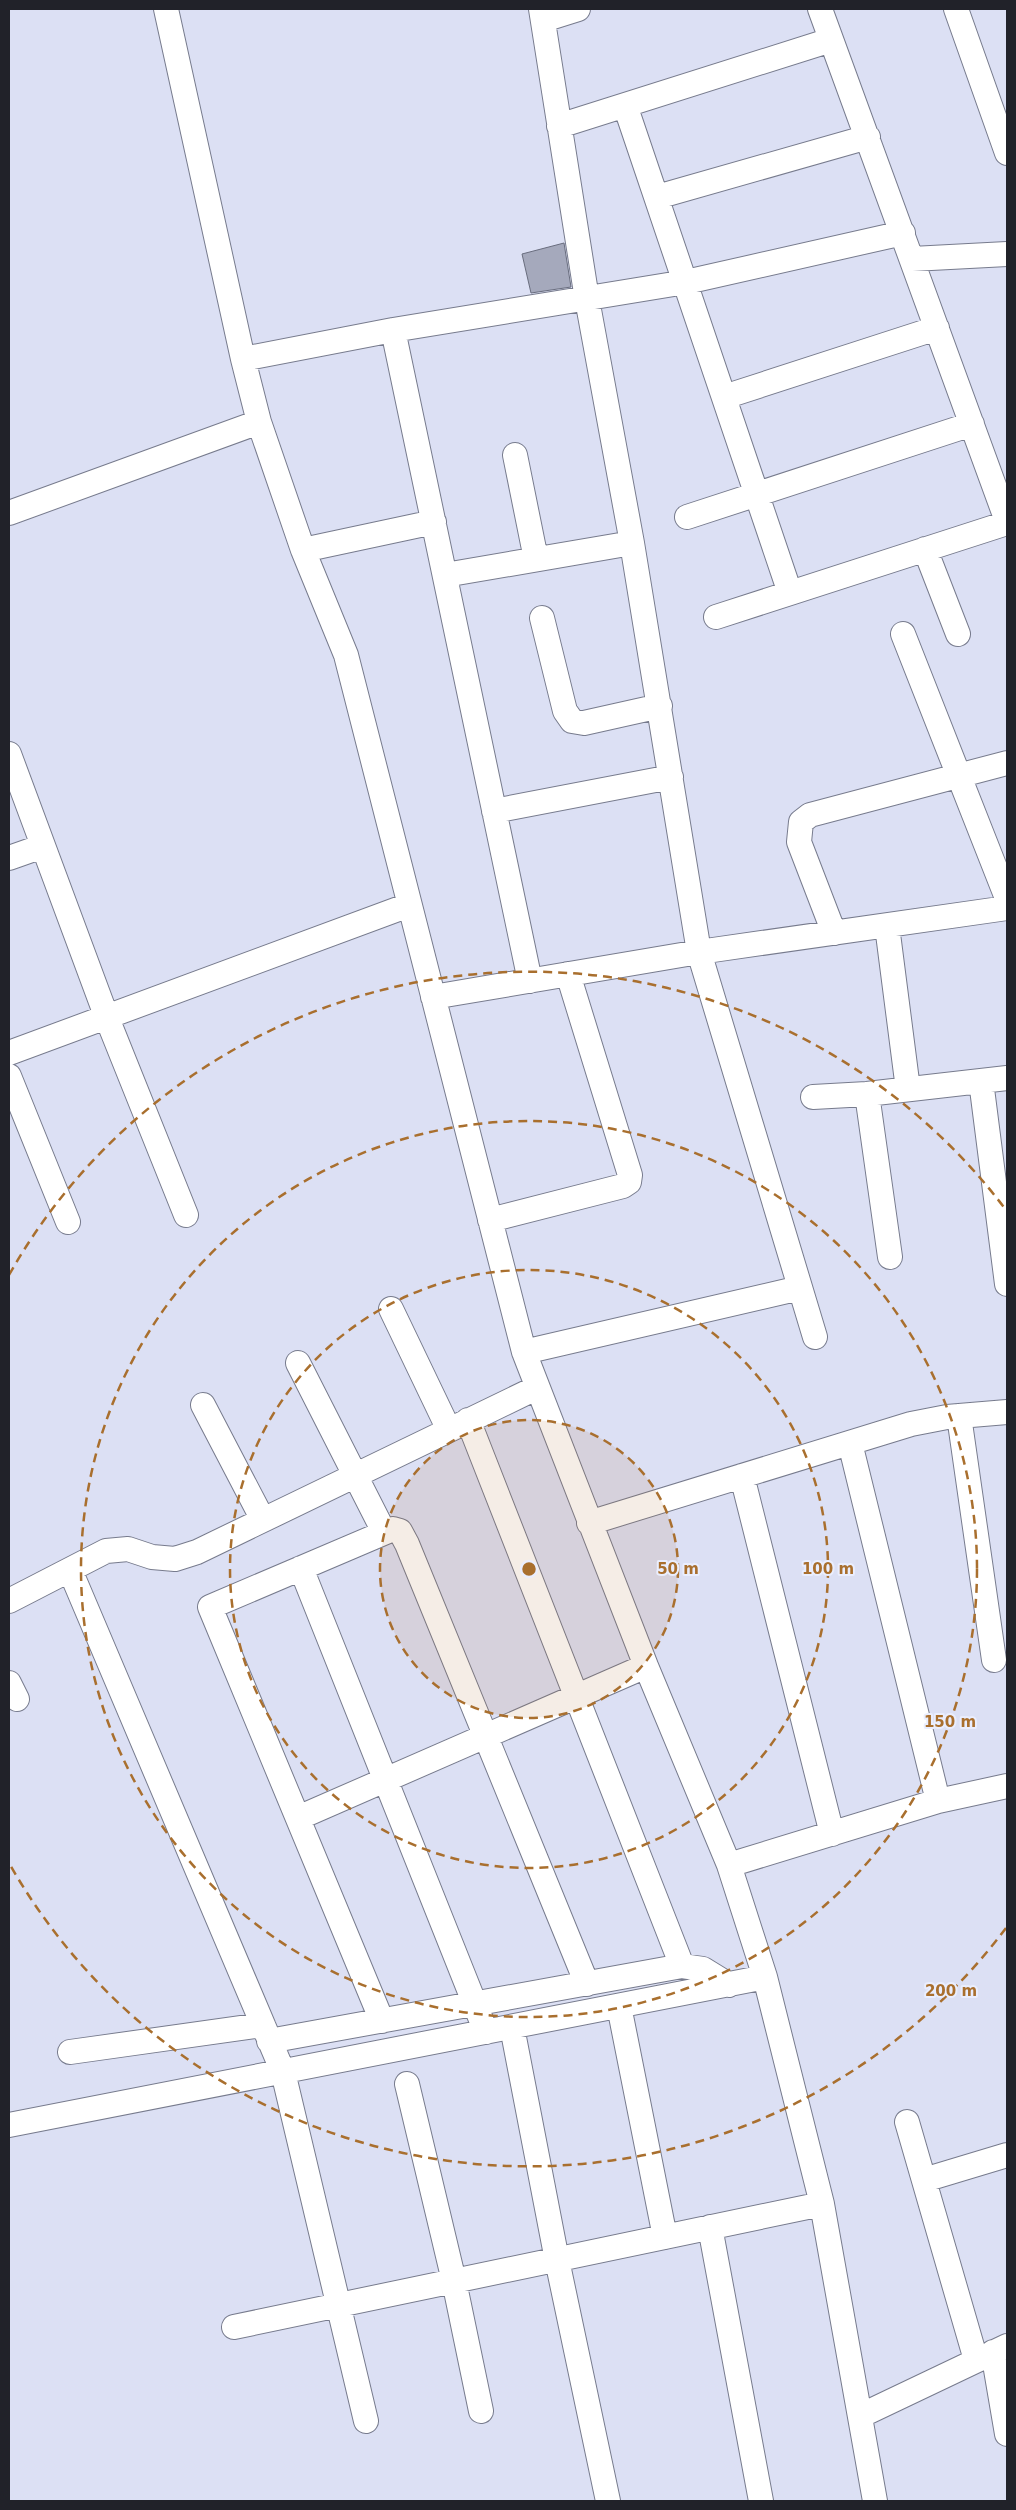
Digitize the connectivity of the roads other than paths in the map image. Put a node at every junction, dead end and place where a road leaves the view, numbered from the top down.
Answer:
1 (166, 9) edge
2 (578, 9) edge
3 (820, 9) edge
4 (956, 9) edge
5 (542, 14) edge
6 (831, 40) junction
7 (625, 105) junction
8 (560, 126) junction
9 (868, 137) junction
10 (1007, 153) edge
11 (657, 197) junction
12 (903, 233) junction
13 (1007, 254) edge
14 (912, 259) junction
15 (686, 282) junction
16 (587, 299) junction
17 (937, 328) junction
18 (393, 330) junction
19 (243, 359) junction
20 (724, 397) junction
21 (259, 422) junction
22 (972, 424) junction
23 (515, 455) dead end
24 (757, 494) junction
25 (9, 512) edge
26 (687, 518) dead end
27 (434, 522) junction
28 (1007, 522) edge
29 (632, 543) junction
30 (303, 550) junction
31 (925, 550) junction
32 (536, 559) junction
33 (445, 575) junction
34 (790, 593) junction
35 (716, 617) dead end
36 (542, 618) dead end
37 (903, 634) dead end
38 (958, 634) dead end
39 (660, 706) junction
40 (9, 754) edge
41 (1007, 763) edge
42 (958, 775) junction
43 (672, 777) junction
44 (494, 811) junction
45 (43, 846) junction
46 (9, 858) edge
47 (1007, 898) edge
48 (409, 905) junction
49 (1007, 908) edge
50 (887, 926) junction
51 (834, 933) junction
52 (699, 952) junction
53 (568, 974) junction
54 (530, 981) junction
55 (433, 997) junction
56 (107, 1018) junction
57 (9, 1053) edge
58 (9, 1076) edge
59 (1007, 1078) edge
60 (981, 1081) junction
61 (908, 1089) junction
62 (867, 1094) junction
63 (813, 1097) dead end
64 (186, 1215) dead end
65 (490, 1220) junction
66 (68, 1222) dead end
67 (890, 1257) dead end
68 (1007, 1284) edge
69 (800, 1288) junction
70 (390, 1309) dead end
71 (815, 1337) dead end
72 (524, 1352) junction
73 (298, 1363) dead end
74 (536, 1388) junction
75 (203, 1404) dead end
76 (1007, 1412) edge
77 (959, 1416) junction
78 (459, 1425) junction
79 (850, 1443) junction
80 (355, 1475) junction
81 (742, 1476) junction
82 (263, 1520) junction
83 (589, 1523) junction
84 (384, 1532) junction
85 (301, 1568) junction
86 (70, 1570) junction
87 (9, 1601) edge
88 (994, 1660) dead end
89 (646, 1666) junction
90 (577, 1697) junction
91 (487, 1736) junction
92 (386, 1780) junction
93 (1007, 1786) edge
94 (938, 1802) junction
95 (298, 1818) junction
96 (832, 1834) junction
97 (729, 1865) junction
98 (682, 1966) junction
99 (764, 1977) junction
100 (587, 1984) junction
101 (729, 1984) junction
102 (476, 2004) junction
103 (619, 2006) junction
104 (382, 2021) junction
105 (512, 2027) junction
106 (486, 2032) junction
107 (266, 2033) junction
108 (70, 2052) dead end
109 (282, 2072) junction
110 (407, 2084) dead end
111 (907, 2122) dead end
112 (9, 2125) edge
113 (1007, 2155) edge
114 (924, 2180) junction
115 (822, 2204) junction
116 (710, 2227) junction
117 (665, 2237) junction
118 (557, 2260) junction
119 (454, 2281) junction
120 (338, 2306) junction
121 (234, 2327) dead end
122 (992, 2353) edge
123 (481, 2411) dead end
124 (860, 2416) junction
125 (366, 2421) dead end
126 (1007, 2434) edge
127 (608, 2501) edge
128 (761, 2501) edge
129 (875, 2501) edge

1 - 19 street
2 - 5 street
3 - 6 street
4 - 10 street
5 - 8 street
6 - 7 street
6 - 9 street
7 - 8 street
7 - 11 street
8 - 16 street
9 - 11 street
9 - 12 street
11 - 15 street
12 - 14 street
12 - 15 street
13 - 14 street
14 - 17 street
15 - 16 street
15 - 20 street
16 - 18 street
16 - 29 street
17 - 20 street
17 - 22 street
18 - 19 street
18 - 27 street
19 - 21 street
20 - 24 street
21 - 25 street
21 - 30 street
22 - 24 street
22 - 28 street
23 - 32 street
24 - 26 street
24 - 34 street
27 - 30 street
27 - 33 street
28 - 31 street
29 - 32 street
29 - 39 street
30 - 48 street
31 - 34 street
31 - 38 street
32 - 33 street
33 - 44 street
34 - 35 street
36 - 39 street
37 - 42 street
39 - 43 street
40 - 45 street
41 - 42 street
42 - 47 street
42 - 51 street
43 - 44 street
43 - 52 street
44 - 54 street
45 - 46 street
45 - 56 street
48 - 55 street
48 - 56 street
49 - 50 street
50 - 51 street
50 - 61 street
51 - 52 street
52 - 53 street
52 - 69 street
53 - 54 street
53 - 65 street
54 - 55 street
55 - 65 street
56 - 57 street
56 - 64 street
58 - 66 street
59 - 60 street
60 - 61 street
60 - 68 street
61 - 62 street
62 - 63 street
62 - 67 street
65 - 72 street
69 - 71 street
69 - 72 street
70 - 78 street
72 - 74 street
73 - 80 street
74 - 78 street
74 - 83 street
75 - 82 street
76 - 77 street
77 - 79 street
77 - 88 street
78 - 80 street
78 - 90 street
79 - 81 street
79 - 94 street
80 - 82 street
80 - 84 street
81 - 83 street
81 - 96 street
82 - 86 street
83 - 89 street
84 - 85 street
84 - 91 street
85 - 92 street
85 - 95 street
86 - 87 street
86 - 107 street
89 - 90 street
89 - 97 street
90 - 91 street
90 - 98 street
91 - 92 street
91 - 100 street
92 - 95 street
92 - 102 street
93 - 94 street
94 - 96 street
95 - 104 street
96 - 97 street
97 - 99 street
98 - 100 street
98 - 101 street
99 - 101 street
99 - 115 street
100 - 102 street
101 - 103 street
102 - 104 street
102 - 106 street
103 - 105 street
103 - 117 street
104 - 107 street
105 - 106 street
105 - 118 street
106 - 109 street
107 - 108 street
107 - 109 street
109 - 112 street
109 - 120 street
110 - 119 street
111 - 114 street
113 - 114 street
114 - 122 street
115 - 116 street
115 - 124 street
116 - 117 street
116 - 128 street
117 - 118 street
118 - 119 street
118 - 127 street
119 - 120 street
119 - 123 street
120 - 121 street
120 - 125 street
122 - 124 street
122 - 126 street
124 - 129 street

